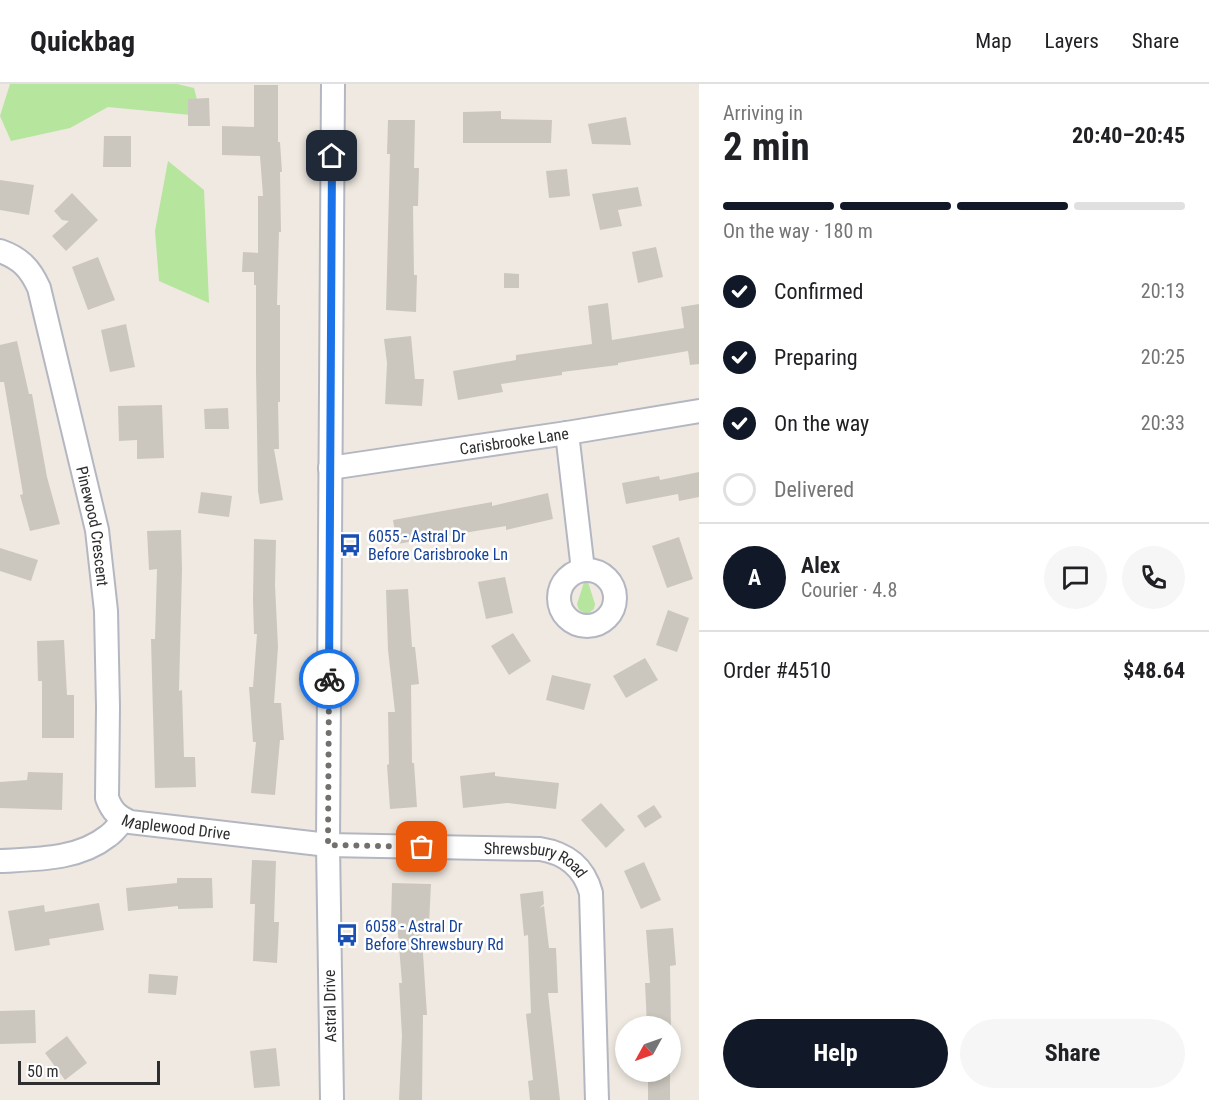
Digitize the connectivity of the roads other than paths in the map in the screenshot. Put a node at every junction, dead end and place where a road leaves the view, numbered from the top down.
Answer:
1 (333, 84) edge
2 (0, 250) edge
3 (699, 411) edge
4 (567, 433) junction
5 (330, 468) junction
6 (582, 570) dead end
7 (124, 819) junction
8 (328, 845) junction
9 (0, 861) edge
10 (332, 1100) edge
11 (597, 1100) edge

1 - 5 street, Astral Drive
2 - 7 street, Pinewood Crescent
3 - 4 street, Carisbrooke Lane
4 - 5 street, Carisbrooke Lane
4 - 6 street
5 - 8 street, Astral Drive
7 - 8 street, Maplewood Drive
7 - 9 street, Maplewood Drive
8 - 10 street, Astral Drive
8 - 11 street, Shrewsbury Road

